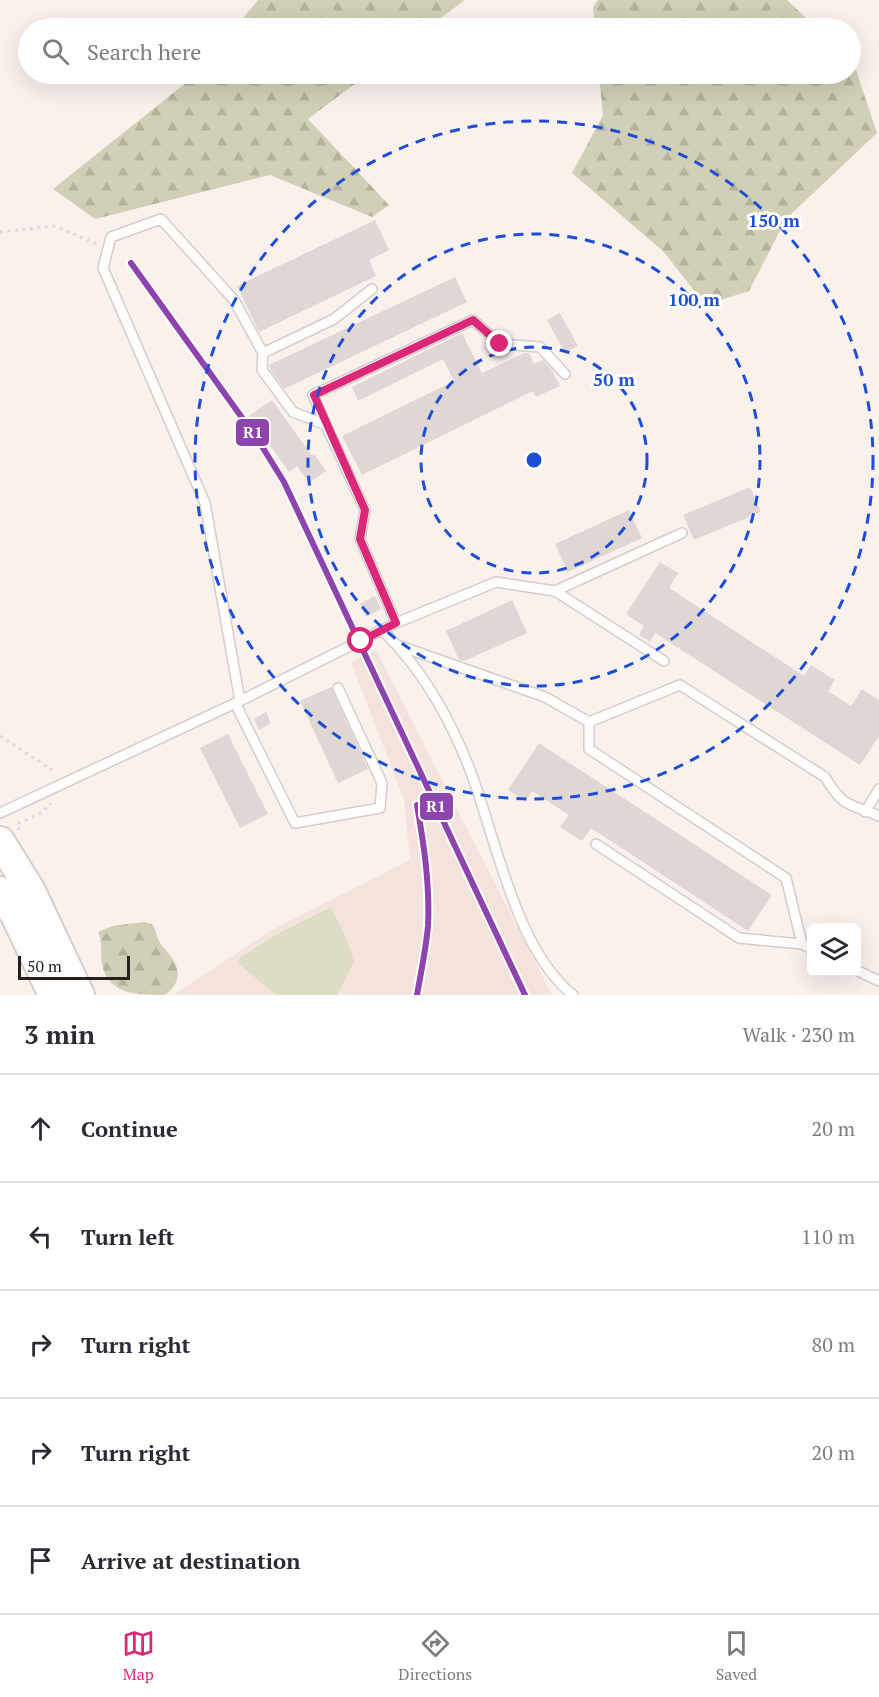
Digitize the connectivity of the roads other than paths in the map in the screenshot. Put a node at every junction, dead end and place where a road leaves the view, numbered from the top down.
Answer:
1 (372, 289) dead end
2 (263, 353) junction
3 (565, 374) dead end
4 (326, 425) junction
5 (682, 533) dead end
6 (555, 591) junction
7 (396, 623) junction
8 (382, 630) junction
9 (398, 645) junction
10 (664, 661) dead end
11 (338, 688) dead end
12 (237, 702) junction
13 (589, 722) junction
14 (879, 789) edge
15 (865, 812) junction
16 (0, 813) edge
17 (879, 816) edge
18 (0, 841) edge
19 (596, 844) dead end
20 (0, 891) edge
21 (802, 944) junction
22 (807, 946) edge
23 (861, 972) edge
24 (879, 981) edge
25 (53, 995) edge
26 (80, 995) edge
27 (573, 995) edge

1 - 2 lane
2 - 4 lane
2 - 12 lane
3 - 4 lane
4 - 7 lane
5 - 6 lane
6 - 7 lane
6 - 10 lane
7 - 8 lane
8 - 9 lane
8 - 12 lane
9 - 13 lane
9 - 27 lane
11 - 12 lane
12 - 16 lane
13 - 15 lane
13 - 21 lane
14 - 15 lane
15 - 17 lane
18 - 26 main road
19 - 21 lane
20 - 25 main road
21 - 22 lane
23 - 24 lane

